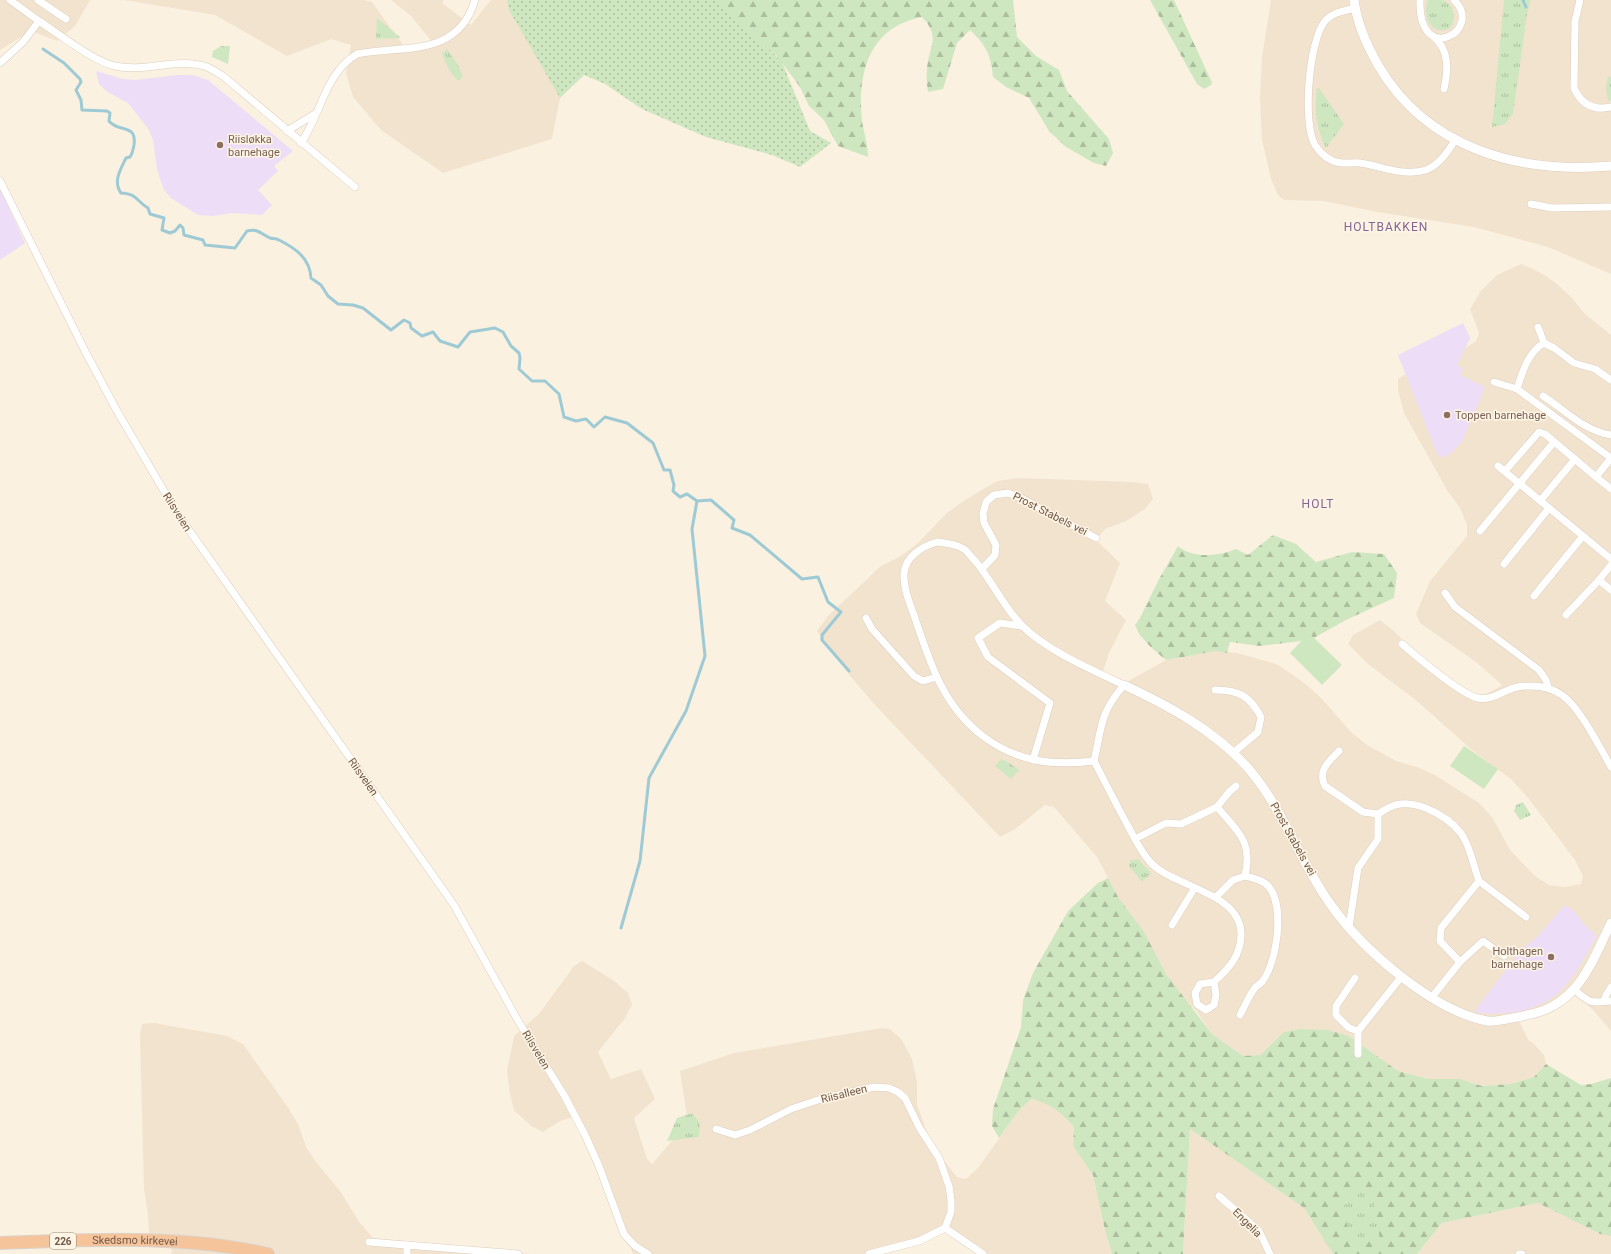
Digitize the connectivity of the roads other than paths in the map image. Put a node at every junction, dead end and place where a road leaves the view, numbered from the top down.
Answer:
1 (10, 0) edge
2 (38, 0) edge
3 (475, 0) edge
4 (1420, 0) edge
5 (1454, 0) edge
6 (1580, 0) edge
7 (1354, 4) edge
8 (66, 19) dead end
9 (39, 21) junction
10 (1434, 37) junction
11 (0, 63) edge
12 (1444, 89) dead end
13 (1611, 107) edge
14 (315, 114) junction
15 (287, 131) junction
16 (1455, 140) junction
17 (301, 143) junction
18 (1611, 166) edge
19 (0, 181) edge
20 (355, 187) dead end
21 (1531, 204) dead end
22 (1611, 208) edge
23 (1538, 327) dead end
24 (1544, 344) junction
25 (1611, 380) edge
26 (1494, 382) dead end
27 (1517, 389) junction
28 (1543, 396) dead end
29 (1611, 435) edge
30 (1554, 442) junction
31 (1611, 458) edge
32 (1575, 459) junction
33 (1498, 466) dead end
34 (1505, 471) junction
35 (1596, 476) junction
36 (1519, 483) junction
37 (1611, 489) edge
38 (1540, 501) junction
39 (1549, 508) junction
40 (1480, 531) dead end
41 (1583, 536) junction
42 (1096, 538) dead end
43 (1611, 559) edge
44 (1504, 564) dead end
45 (1611, 565) edge
46 (982, 569) junction
47 (1599, 580) junction
48 (1611, 590) edge
49 (1445, 593) dead end
50 (1534, 596) dead end
51 (1566, 616) dead end
52 (866, 618) dead end
53 (1022, 626) junction
54 (1402, 644) dead end
55 (937, 677) junction
56 (1124, 685) junction
57 (1548, 687) junction
58 (1215, 690) dead end
59 (1339, 751) dead end
60 (1233, 753) junction
61 (1033, 760) junction
62 (1094, 761) junction
63 (1611, 767) edge
64 (1236, 786) dead end
65 (1217, 808) junction
66 (1378, 814) junction
67 (1135, 839) junction
68 (1244, 876) junction
69 (1479, 881) junction
70 (1194, 888) junction
71 (1216, 897) junction
72 (1526, 917) dead end
73 (1611, 924) edge
74 (1172, 925) dead end
75 (1349, 927) junction
76 (1504, 956) dead end
77 (1460, 962) junction
78 (1402, 976) junction
79 (1355, 978) dead end
80 (1214, 982) dead end
81 (1611, 987) edge
82 (1574, 989) junction
83 (1432, 997) junction
84 (1608, 1001) edge
85 (1240, 1015) dead end
86 (1358, 1031) junction
87 (1358, 1054) dead end
88 (716, 1130) dead end
89 (1219, 1196) dead end
90 (944, 1228) junction
91 (369, 1242) dead end
92 (0, 1243) edge
93 (407, 1245) junction
94 (268, 1254) edge
95 (406, 1254) edge
96 (518, 1254) edge
97 (648, 1254) edge
98 (869, 1254) edge
99 (983, 1254) edge
100 (1270, 1254) edge

1 - 9 street
2 - 8 street
3 - 14 street
4 - 10 street
5 - 10 street
6 - 13 street
7 - 16 street
7 - 16 street
9 - 11 street
9 - 15 street
10 - 12 street
14 - 15 street
14 - 17 street
15 - 17 street
16 - 18 street
17 - 20 street
19 - 97 street, Riisveien
21 - 22 street
23 - 24 street
24 - 25 street
24 - 27 street
26 - 27 street
27 - 31 street
28 - 29 street
30 - 32 street
30 - 34 street
30 - 36 street
31 - 35 street
32 - 35 street
32 - 38 street
33 - 34 street
34 - 36 street
35 - 37 street
36 - 38 street
36 - 40 street
38 - 39 street
39 - 41 street
39 - 44 street
41 - 43 street
41 - 50 street
42 - 46 street, Prost Stabels vei
45 - 47 street
46 - 53 street, Prost Stabels vei
46 - 55 street, Prost Stabels vei
47 - 48 street
47 - 51 street
49 - 57 street
52 - 55 street
53 - 56 street, Prost Stabels vei
53 - 61 street, Prost Stabels vei
54 - 57 street
55 - 61 street, Prost Stabels vei
56 - 60 street, Prost Stabels vei
56 - 62 street
57 - 63 street
58 - 60 street
59 - 66 street
60 - 75 street, Prost Stabels vei
61 - 62 street, Prost Stabels vei
62 - 67 street
64 - 65 street
65 - 67 street
65 - 68 street
66 - 69 street
66 - 75 street
67 - 70 street
68 - 71 street
68 - 85 street
69 - 72 street
69 - 77 street
70 - 71 street
70 - 74 street
71 - 80 street
73 - 82 street, Prost Stabels vei
75 - 78 street, Prost Stabels vei
76 - 77 street
77 - 83 street
78 - 83 street, Prost Stabels vei
78 - 86 street
79 - 86 street
81 - 84 street
82 - 83 street, Prost Stabels vei
82 - 84 street
86 - 87 street
88 - 90 street, Riisalleen
89 - 100 street, Engelia
90 - 98 street
90 - 99 street
91 - 93 street
92 - 94 highway, Skedsmo kirkevei / 226
93 - 95 street
93 - 96 street

